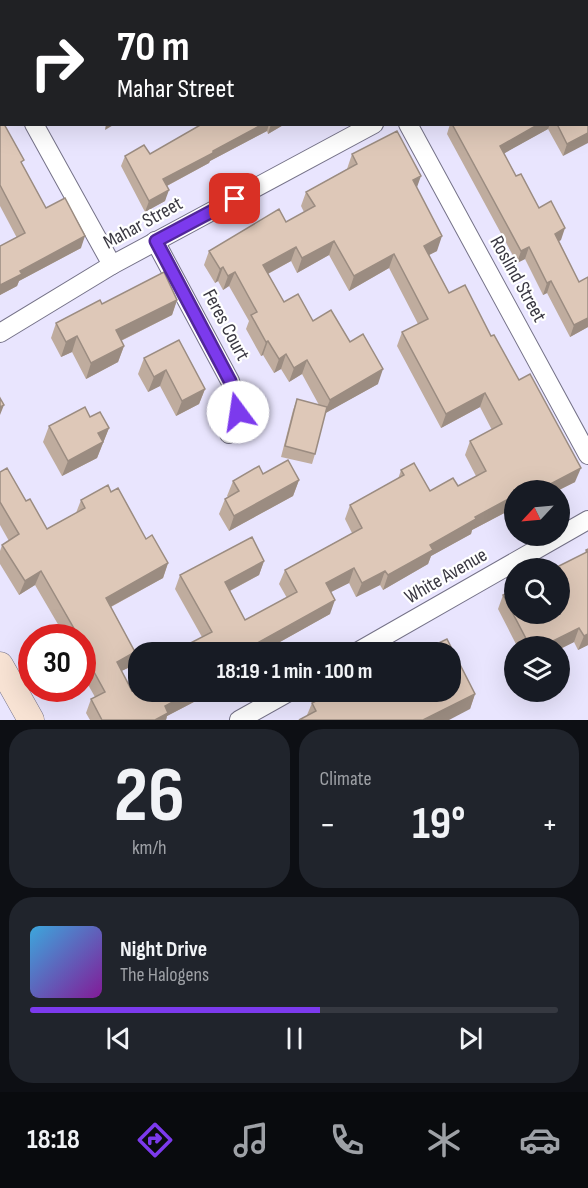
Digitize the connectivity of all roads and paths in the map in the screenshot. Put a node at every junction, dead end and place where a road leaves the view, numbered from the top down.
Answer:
1 (35, 126) edge
2 (370, 126) edge
3 (409, 126) edge
4 (156, 241) junction
5 (112, 265) junction
6 (0, 333) edge
7 (229, 434) dead end
8 (588, 455) edge
9 (588, 520) edge
10 (374, 642) edge
11 (0, 665) edge
12 (271, 702) edge
13 (31, 720) edge
14 (239, 720) edge

1 - 5 street
2 - 4 street, Mahar Street
3 - 8 street, Roslind Street
4 - 5 street, Mahar Street
4 - 7 street, Feres Court
5 - 6 street, Mahar Street
9 - 10 street, White Avenue
11 - 13 main road
12 - 14 street

